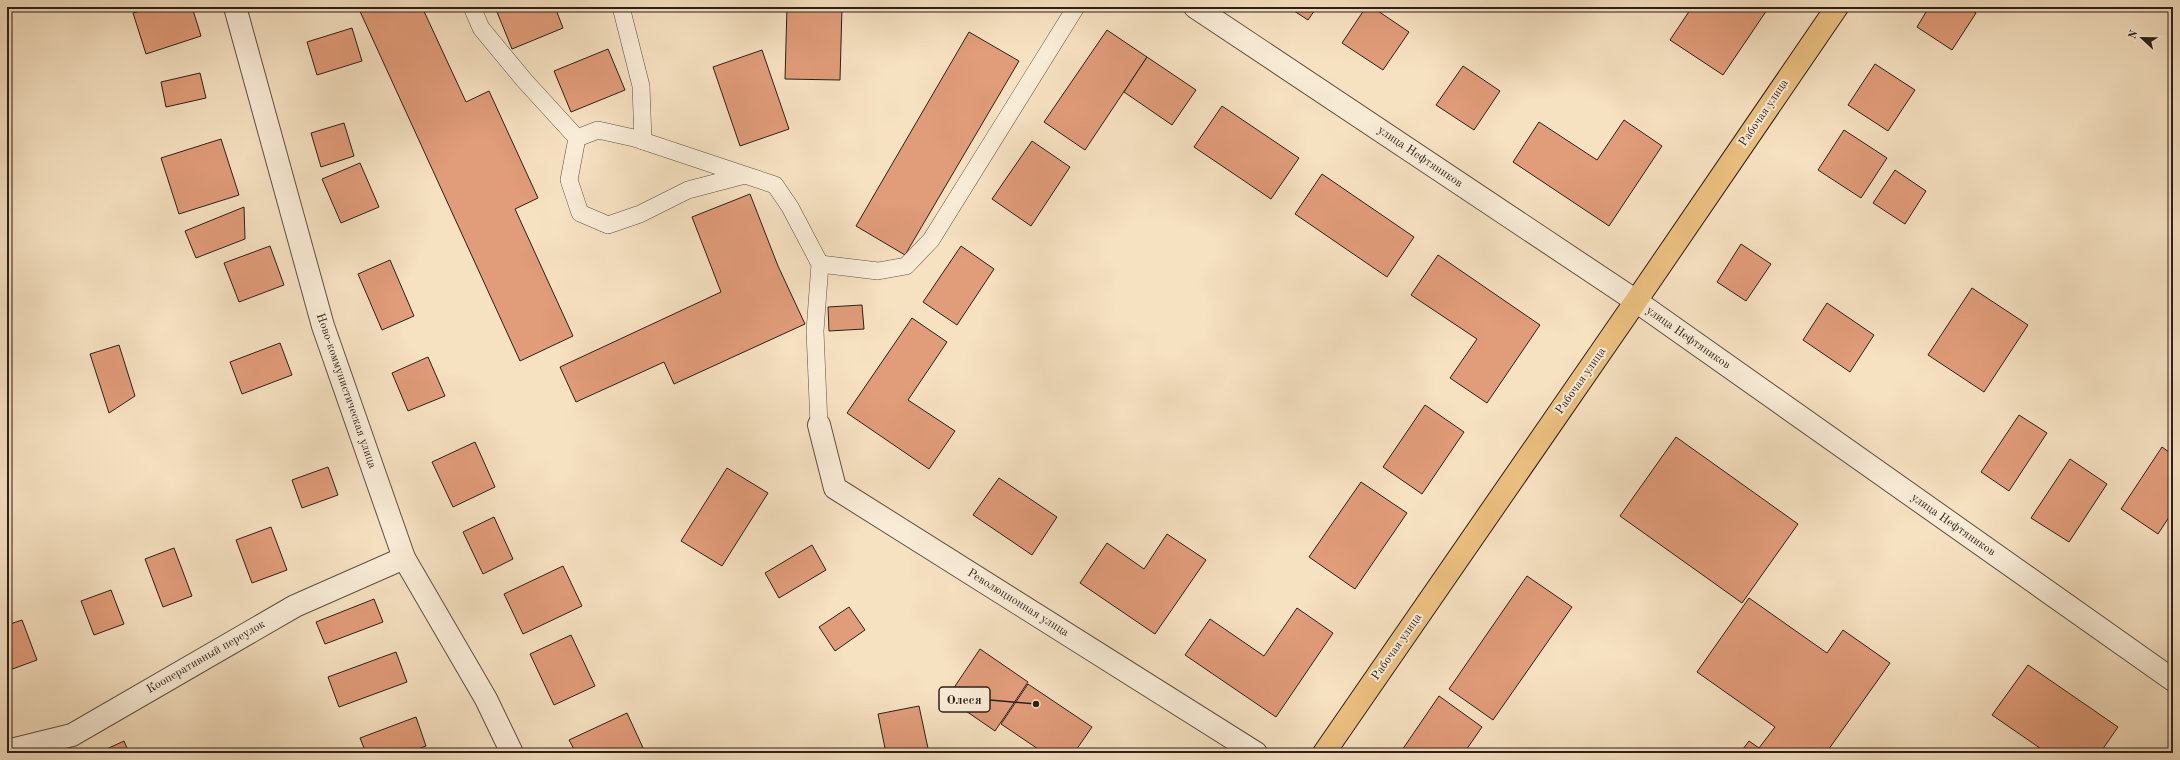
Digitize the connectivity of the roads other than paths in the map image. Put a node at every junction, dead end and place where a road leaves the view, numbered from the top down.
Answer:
1 (235, 7) edge
2 (472, 7) edge
3 (621, 7) edge
4 (1076, 7) edge
5 (1195, 7) edge
6 (1837, 7) edge
7 (577, 138) junction
8 (643, 141) junction
9 (745, 175) junction
10 (820, 264) junction
11 (1636, 301) junction
12 (819, 425) joint
13 (404, 558) junction
14 (2173, 680) edge
15 (7, 751) edge
16 (512, 753) edge
17 (1256, 753) edge
18 (1324, 753) edge

1 - 13 street, Ново-коммунистическая улица
2 - 7 lane
3 - 8 lane
4 - 10 lane
5 - 11 street, улица Нефтяников
6 - 11 main road, Рабочая улица
7 - 8 lane
7 - 9 lane
8 - 9 lane
9 - 10 lane
10 - 12 lane
11 - 14 street, улица Нефтяников
11 - 18 main road, Рабочая улица
12 - 17 street, Революционная улица
13 - 15 street, Кооперативный переулок
13 - 16 street, Ново-коммунистическая улица

